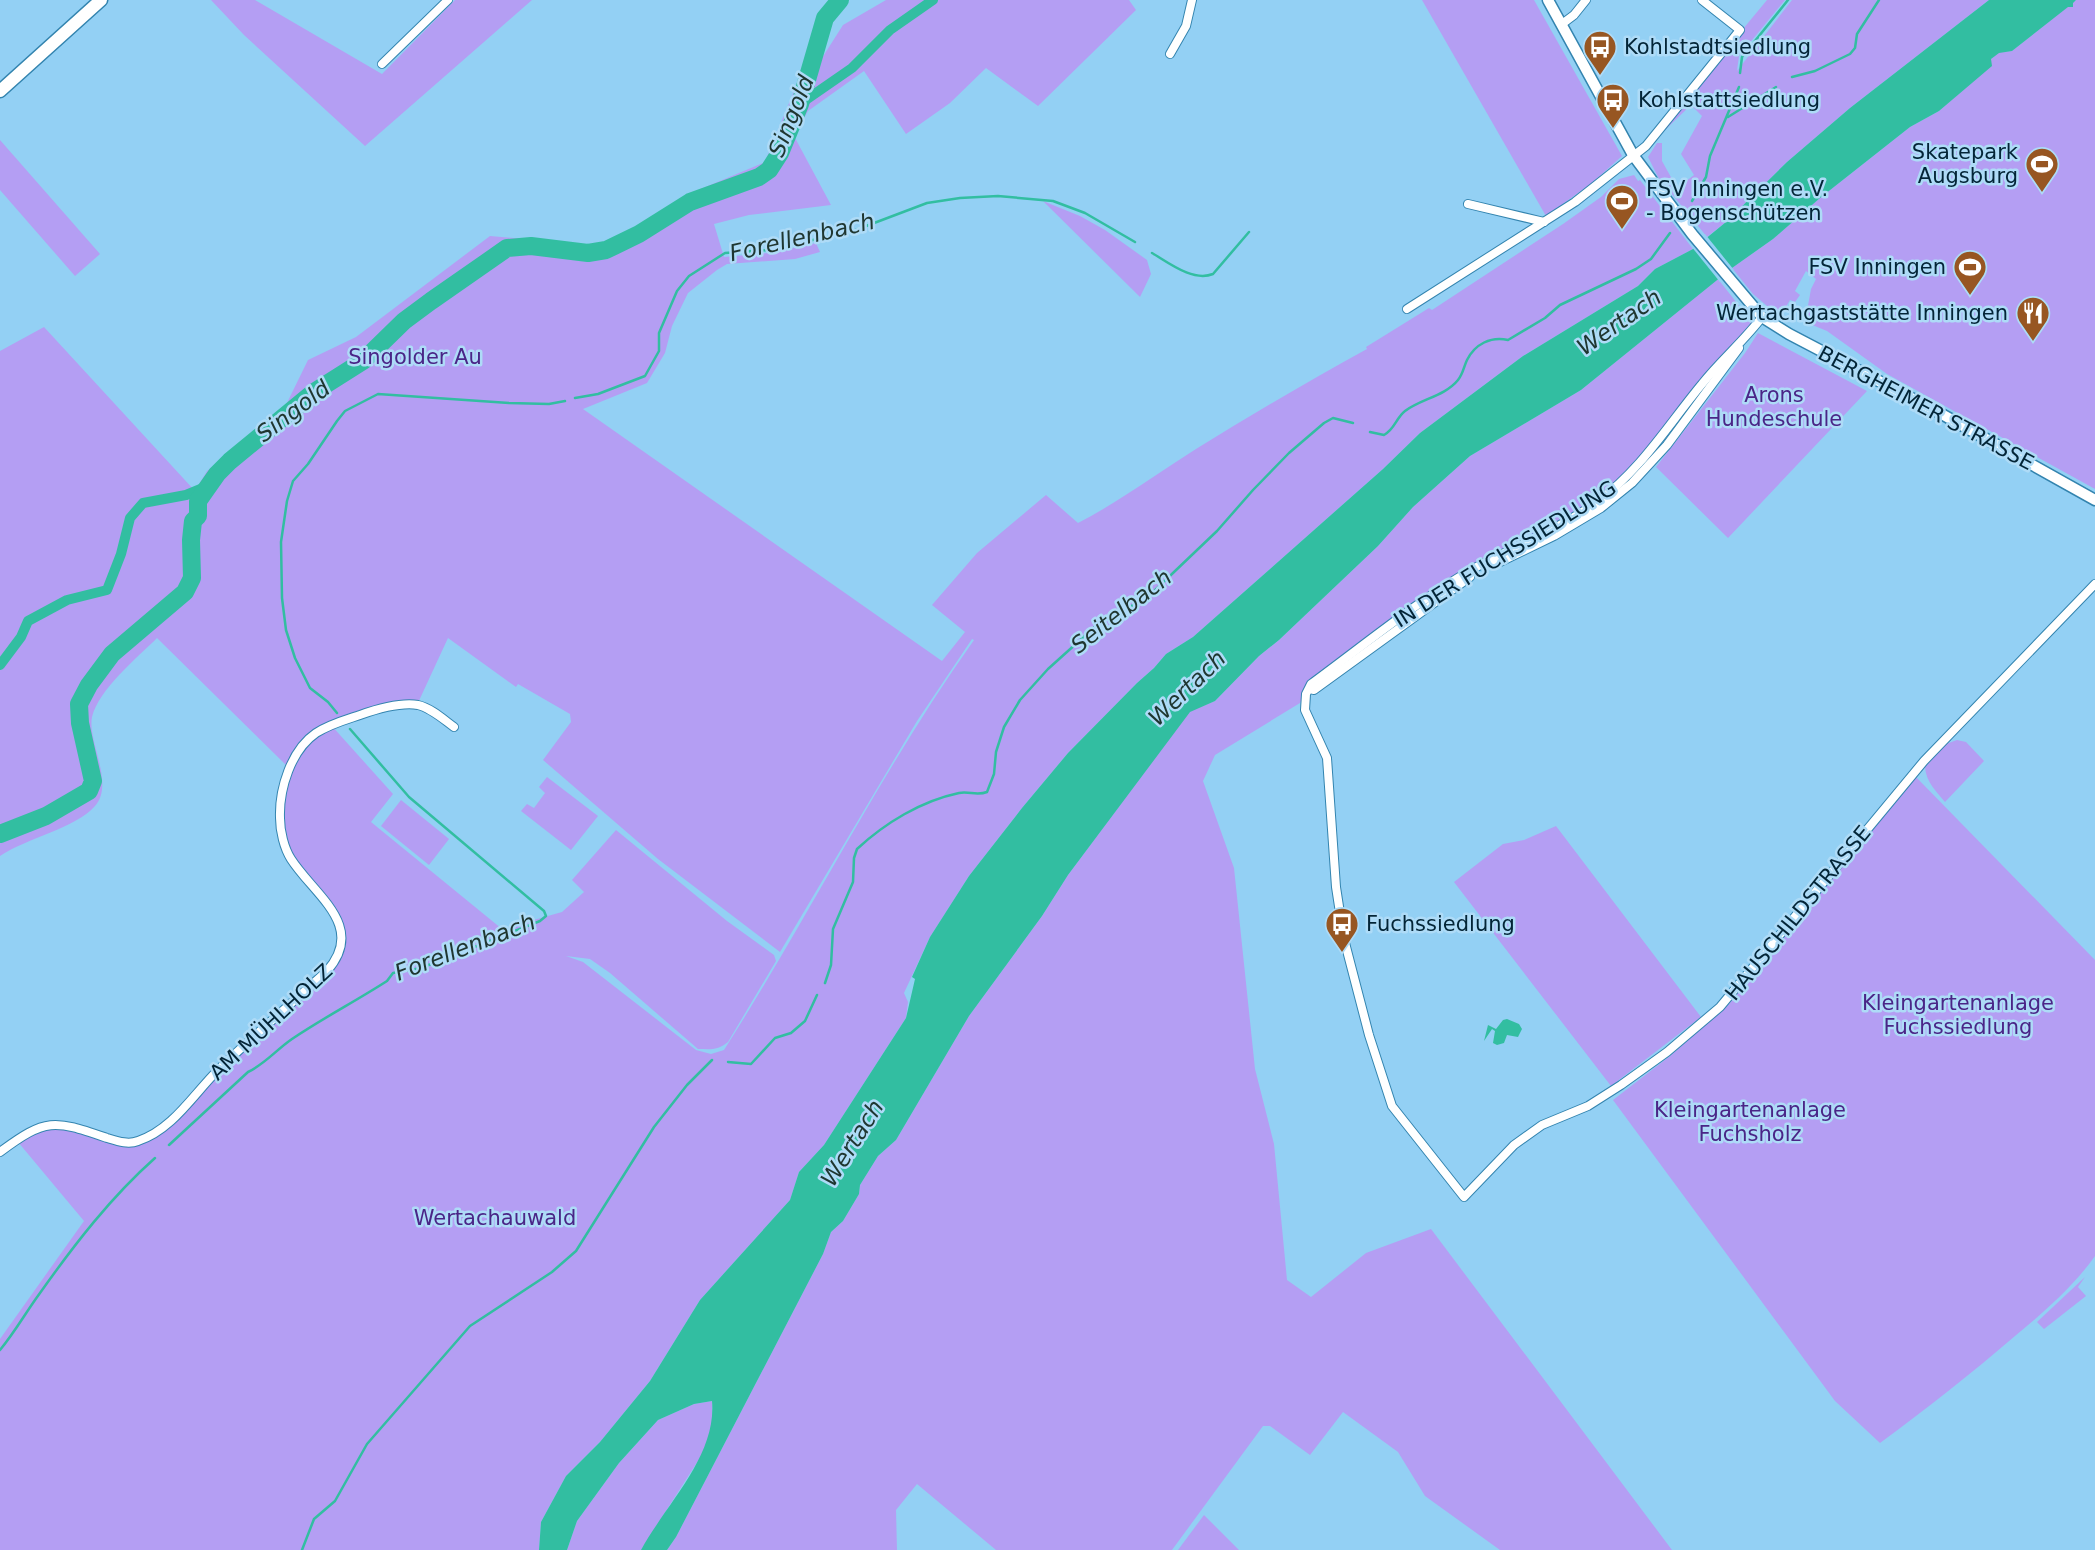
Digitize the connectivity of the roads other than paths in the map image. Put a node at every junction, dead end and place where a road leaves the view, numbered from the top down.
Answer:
1 (101, 0) edge
2 (448, 0) edge
3 (1192, 0) edge
4 (1548, 0) edge
5 (1586, 0) edge
6 (1702, 0) edge
7 (1562, 24) junction
8 (1171, 54) dead end
9 (382, 64) dead end
10 (0, 91) edge
11 (1633, 155) junction
12 (1468, 204) dead end
13 (1544, 222) junction
14 (1407, 309) dead end
15 (1762, 317) junction
16 (2095, 500) edge
17 (2095, 584) edge
18 (454, 727) dead end
19 (0, 1152) edge
20 (1464, 1197) joint

1 - 10 main road
2 - 9 street
3 - 8 street
4 - 7 street, BERGHEIMER STRASSE
5 - 7 street
6 - 11 street
7 - 11 street, BERGHEIMER STRASSE
11 - 13 street
11 - 15 street, BERGHEIMER STRASSE
12 - 13 street
13 - 14 street
15 - 16 street, BERGHEIMER STRASSE
15 - 20 street, IN DER FUCHSSIEDLUNG
17 - 20 street, HAUSCHILDSTRASSE
18 - 19 street, AM MÜHLHOLZ

